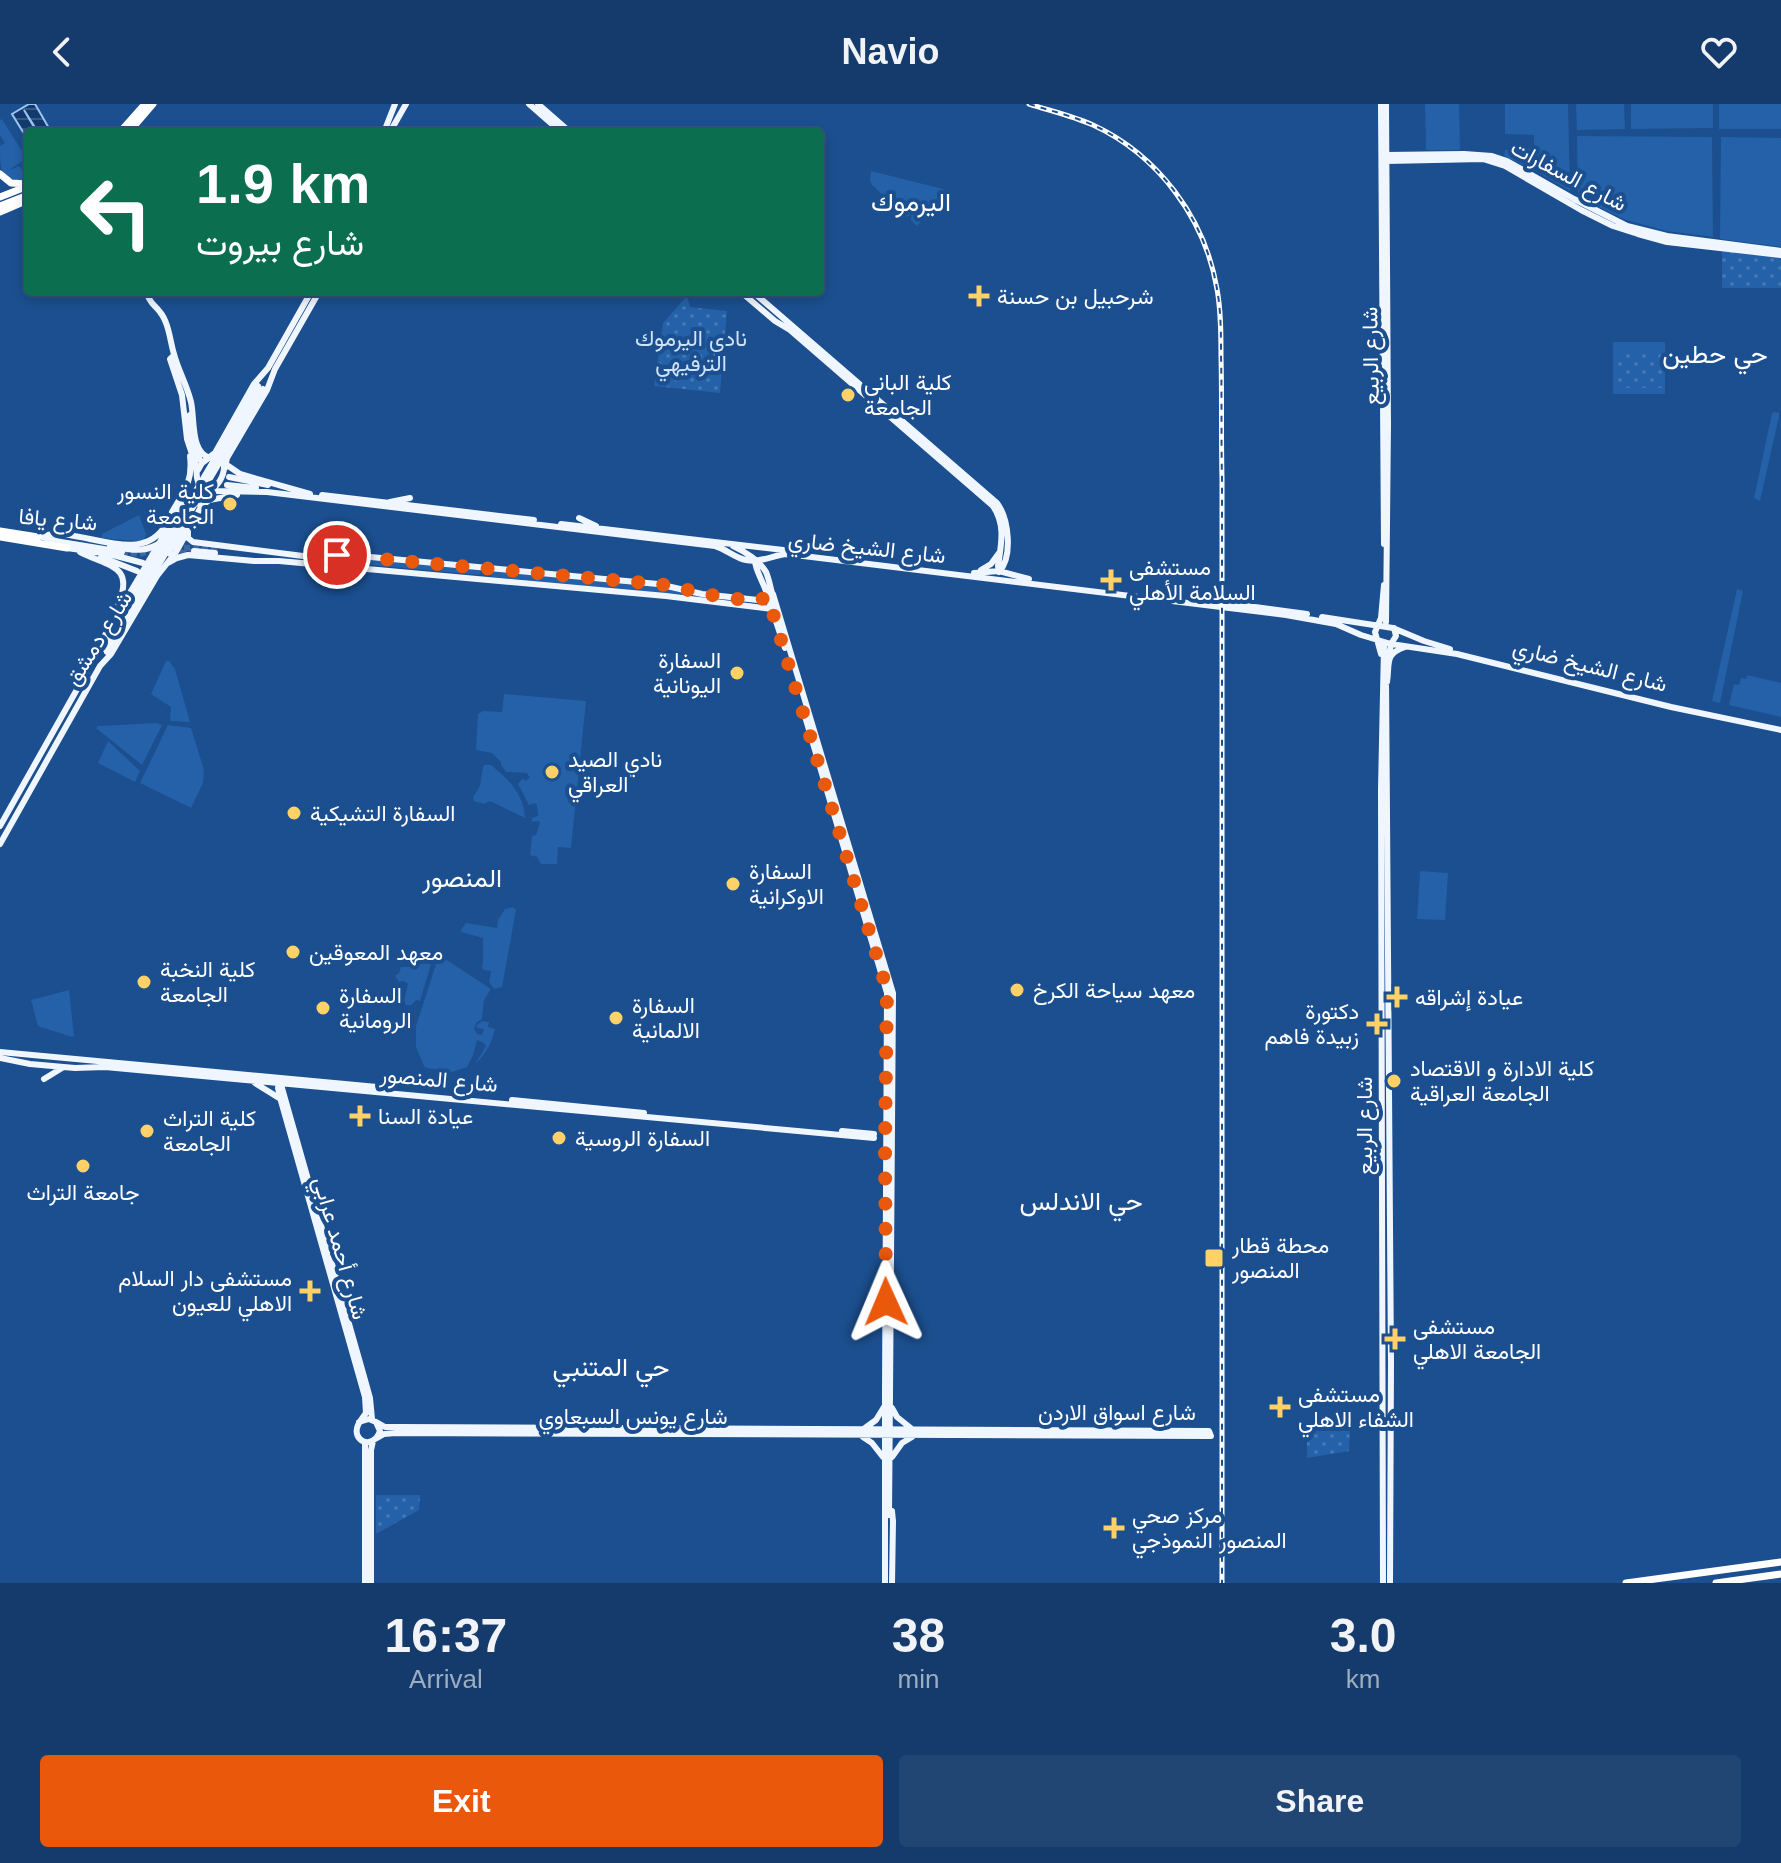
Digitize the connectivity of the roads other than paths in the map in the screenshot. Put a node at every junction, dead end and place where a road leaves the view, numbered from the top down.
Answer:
1 (145, 104) edge
2 (153, 104) edge
3 (400, 104) edge
4 (529, 104) edge
5 (538, 104) edge
6 (1384, 104) edge
7 (393, 120) junction
8 (124, 128) edge
9 (132, 128) edge
10 (387, 128) edge
11 (391, 128) edge
12 (556, 128) edge
13 (565, 128) edge
14 (1386, 158) junction
15 (0, 174) edge
16 (24, 185) edge
17 (24, 187) edge
18 (0, 197) edge
19 (24, 199) edge
20 (0, 209) edge
21 (1777, 252) edge
22 (147, 296) edge
23 (309, 296) edge
24 (317, 296) edge
25 (747, 296) edge
26 (748, 296) edge
27 (172, 357) junction
28 (271, 369) junction
29 (184, 380) junction
30 (261, 387) junction
31 (870, 396) junction
32 (196, 437) junction
33 (219, 446) junction
34 (189, 449) junction
35 (232, 451) junction
36 (206, 459) junction
37 (224, 465) junction
38 (237, 473) junction
39 (197, 475) junction
40 (227, 484) junction
41 (208, 489) junction
42 (291, 489) junction
43 (259, 492) junction
44 (310, 494) junction
45 (410, 498) dead end
46 (383, 502) junction
47 (183, 503) dead end
48 (200, 505) junction
49 (458, 511) junction
50 (471, 513) junction
51 (579, 518) dead end
52 (599, 528) junction
53 (188, 530) junction
54 (171, 532) junction
55 (0, 534) edge
56 (40, 537) junction
57 (160, 540) junction
58 (202, 543) junction
59 (726, 543) junction
60 (129, 546) junction
61 (67, 548) junction
62 (219, 550) tunnel mouth
63 (80, 552) junction
64 (122, 552) tunnel mouth
65 (774, 552) junction
66 (168, 553) dead end
67 (196, 553) junction
68 (1003, 553) junction
69 (303, 556) junction
70 (739, 557) junction
71 (755, 560) junction
72 (323, 561) junction
73 (146, 562) junction
74 (168, 563) junction
75 (481, 568) junction
76 (491, 569) junction
77 (999, 571) junction
78 (762, 572) junction
79 (137, 574) junction
80 (979, 575) junction
81 (1017, 577) junction
82 (481, 579) junction
83 (491, 579) junction
84 (1006, 580) junction
85 (633, 581) junction
86 (1386, 585) junction
87 (632, 594) junction
88 (769, 594) junction
89 (746, 601) junction
90 (772, 609) junction
91 (114, 620) junction
92 (1349, 621) junction
93 (1363, 622) junction
94 (1386, 626) junction
95 (1351, 630) junction
96 (1361, 635) junction
97 (1385, 642) junction
98 (1420, 643) junction
99 (1405, 646) junction
100 (104, 650) junction
101 (1389, 656) junction
102 (93, 661) junction
103 (100, 666) junction
104 (1384, 686) junction
105 (1781, 728) edge
106 (27, 778) junction
107 (34, 784) junction
108 (20, 790) junction
109 (28, 795) junction
110 (0, 826) edge
111 (0, 844) edge
112 (1386, 1054) junction
113 (0, 1055) edge
114 (40, 1056) junction
115 (96, 1062) junction
116 (30, 1064) junction
117 (49, 1066) junction
118 (66, 1067) junction
119 (279, 1080) junction
120 (252, 1081) junction
121 (295, 1085) junction
122 (283, 1100) junction
123 (874, 1136) junction
124 (889, 1138) junction
125 (1382, 1165) junction
126 (1389, 1190) junction
127 (1382, 1195) junction
128 (1389, 1220) junction
129 (1386, 1346) junction
130 (888, 1404) junction
131 (375, 1421) junction
132 (359, 1422) junction
133 (661, 1432) junction
134 (860, 1433) junction
135 (888, 1433) junction
136 (915, 1433) junction
137 (1026, 1433) junction
138 (372, 1440) junction
139 (888, 1460) junction
140 (887, 1505) junction
141 (1781, 1562) edge
142 (1781, 1574) edge
143 (368, 1583) edge
144 (887, 1583) edge
145 (1383, 1583) edge
146 (1390, 1583) edge
147 (1626, 1583) edge
148 (1716, 1583) edge

1 - 8 highway
2 - 9 highway
3 - 7 main road
4 - 12 main road
5 - 13 main road
6 - 14 main road, شارع الربيع
6 - 86 main road, شارع الربيع
7 - 10 main road
7 - 11 main road
14 - 21 main road, شارع السفارات
14 - 86 main road, شارع الربيع
15 - 16 highway
17 - 18 highway
19 - 20 highway
22 - 27 main road
23 - 28 main road
24 - 28 main road
25 - 31 main road
26 - 31 main road
27 - 29 main road
27 - 34 main road
28 - 30 main road
28 - 33 main road
28 - 35 main road
29 - 32 main road
29 - 36 main road
30 - 54 main road, bridge
30 - 100 main road, bridge
31 - 68 main road
32 - 33 main road
32 - 36 main road
33 - 35 main road
33 - 36 main road
34 - 39 main road
34 - 60 main road
35 - 37 main road
35 - 38 main road
36 - 37 main road
36 - 39 main road
37 - 38 main road, شارع الشيخ ضاري
37 - 41 main road
38 - 42 main road, شارع الشيخ ضاري
39 - 41 main road
39 - 73 main road
40 - 41 main road, شارع الشيخ ضاري
40 - 42 main road
40 - 43 main road, شارع الشيخ ضاري
40 - 44 main road, شارع الشيخ ضاري
40 - 48 main road
41 - 48 main road
42 - 44 main road, شارع الشيخ ضاري
43 - 48 main road
43 - 70 main road, شارع الشيخ ضاري
44 - 46 main road, شارع الشيخ ضاري
45 - 46 main road
46 - 49 main road, شارع الشيخ ضاري
47 - 57 main road
48 - 53 main road, شارع دمشق
48 - 66 main road
49 - 50 main road, شارع الشيخ ضاري
49 - 50 main road
50 - 52 main road, شارع الشيخ ضاري
51 - 52 main road
52 - 59 main road, شارع الشيخ ضاري
53 - 58 main road
53 - 74 main road, شارع دمشق
54 - 56 main road, bridge
54 - 100 main road, bridge
55 - 56 highway, شارع يافا
55 - 61 highway, شارع يافا
56 - 60 main road, شارع يافا
56 - 64 main road
57 - 60 main road
57 - 73 main road
58 - 67 main road
58 - 69 main road
59 - 65 main road, شارع الشيخ ضاري
59 - 71 main road
61 - 63 main road
61 - 73 main road, شارع يافا
62 - 69 main road
63 - 79 main road
63 - 91 main road
65 - 71 main road, شارع الشيخ ضاري
65 - 78 main road
65 - 80 main road, شارع الشيخ ضاري
67 - 72 main road
67 - 74 main road
68 - 77 main road
68 - 80 main road
68 - 81 main road
69 - 72 main road
70 - 71 main road, شارع الشيخ ضاري
70 - 78 main road
71 - 78 main road
72 - 75 main road
72 - 82 main road
73 - 79 main road, شارع دمشق
74 - 103 main road, شارع دمشق
75 - 76 main road
75 - 82 main road
76 - 83 main road
76 - 85 main road
77 - 80 main road
77 - 81 main road, شارع الشيخ ضاري
77 - 84 main road
78 - 88 main road
79 - 91 main road, شارع دمشق
80 - 84 main road, شارع الشيخ ضاري
81 - 92 main road, شارع الشيخ ضاري
82 - 83 main road
83 - 87 main road
84 - 95 main road, شارع الشيخ ضاري
85 - 87 main road
85 - 89 main road
86 - 94 main road, شارع الربيع
86 - 94 main road
86 - 94 main road
87 - 89 main road
88 - 89 main road
88 - 90 main road
88 - 124 main road
89 - 90 main road
90 - 124 main road
91 - 102 main road, شارع دمشق
92 - 93 main road, شارع الشيخ ضاري
92 - 95 main road
93 - 94 main road, شارع الشيخ ضاري
93 - 96 main road
94 - 97 main road
94 - 97 main road
94 - 98 main road, شارع الشيخ ضاري
95 - 96 main road, شارع الشيخ ضاري
96 - 97 main road, شارع الشيخ ضاري
97 - 99 main road, شارع الشيخ ضاري
97 - 101 main road
97 - 104 main road, شارع الربيع
97 - 104 main road
98 - 99 main road, شارع الشيخ ضاري
98 - 105 main road, شارع الشيخ ضاري
99 - 101 main road
100 - 102 main road
100 - 103 main road
101 - 104 main road
102 - 106 main road, شارع دمشق
103 - 107 main road, شارع دمشق
104 - 112 main road, شارع الربيع
106 - 107 main road
106 - 108 main road, شارع دمشق
107 - 109 main road, شارع دمشق
108 - 109 main road
108 - 110 main road, شارع دمشق
109 - 111 main road, شارع دمشق
112 - 125 main road, شارع الربيع
112 - 126 main road, شارع الربيع
113 - 114 main road, شارع المنصور
113 - 116 main road, شارع المنصور
114 - 115 main road, شارع المنصور
114 - 117 main road
115 - 117 main road
115 - 119 main road, شارع المنصور
116 - 117 main road, شارع المنصور
116 - 118 main road
117 - 118 main road, شارع المنصور
118 - 120 main road, شارع المنصور
119 - 120 main road, شارع المنصور
119 - 121 main road, شارع المنصور
119 - 122 main road, شارع أحمد عرابي
119 - 123 main road, شارع المنصور
120 - 122 main road
121 - 122 main road
121 - 123 main road, شارع المنصور
122 - 131 main road, شارع أحمد عرابي
122 - 132 main road, شارع أحمد عرابي
123 - 124 main road, شارع المنصور
124 - 130 main road
125 - 126 main road
125 - 127 main road, شارع الربيع
126 - 128 main road, شارع الربيع
127 - 128 main road
127 - 129 main road, شارع الربيع
128 - 129 main road, شارع الربيع
129 - 145 main road, شارع الربيع
129 - 146 main road, شارع الربيع
130 - 134 main road
130 - 135 main road
130 - 136 main road
131 - 132 main road
131 - 133 main road, شارع يونس السبعاوي
131 - 138 main road
132 - 138 main road
133 - 134 main road, شارع يونس السبعاوي
133 - 138 main road, شارع يونس السبعاوي
134 - 135 main road, شارع يونس السبعاوي
134 - 139 main road
135 - 136 main road, شارع اسواق الاردن
135 - 139 main road
136 - 137 main road, شارع اسواق الاردن
136 - 139 main road
137 - 137 main road, شارع اسواق الاردن
138 - 143 main road
139 - 140 main road
140 - 144 main road
140 - 144 main road
140 - 144 main road
141 - 147 highway
142 - 148 highway

